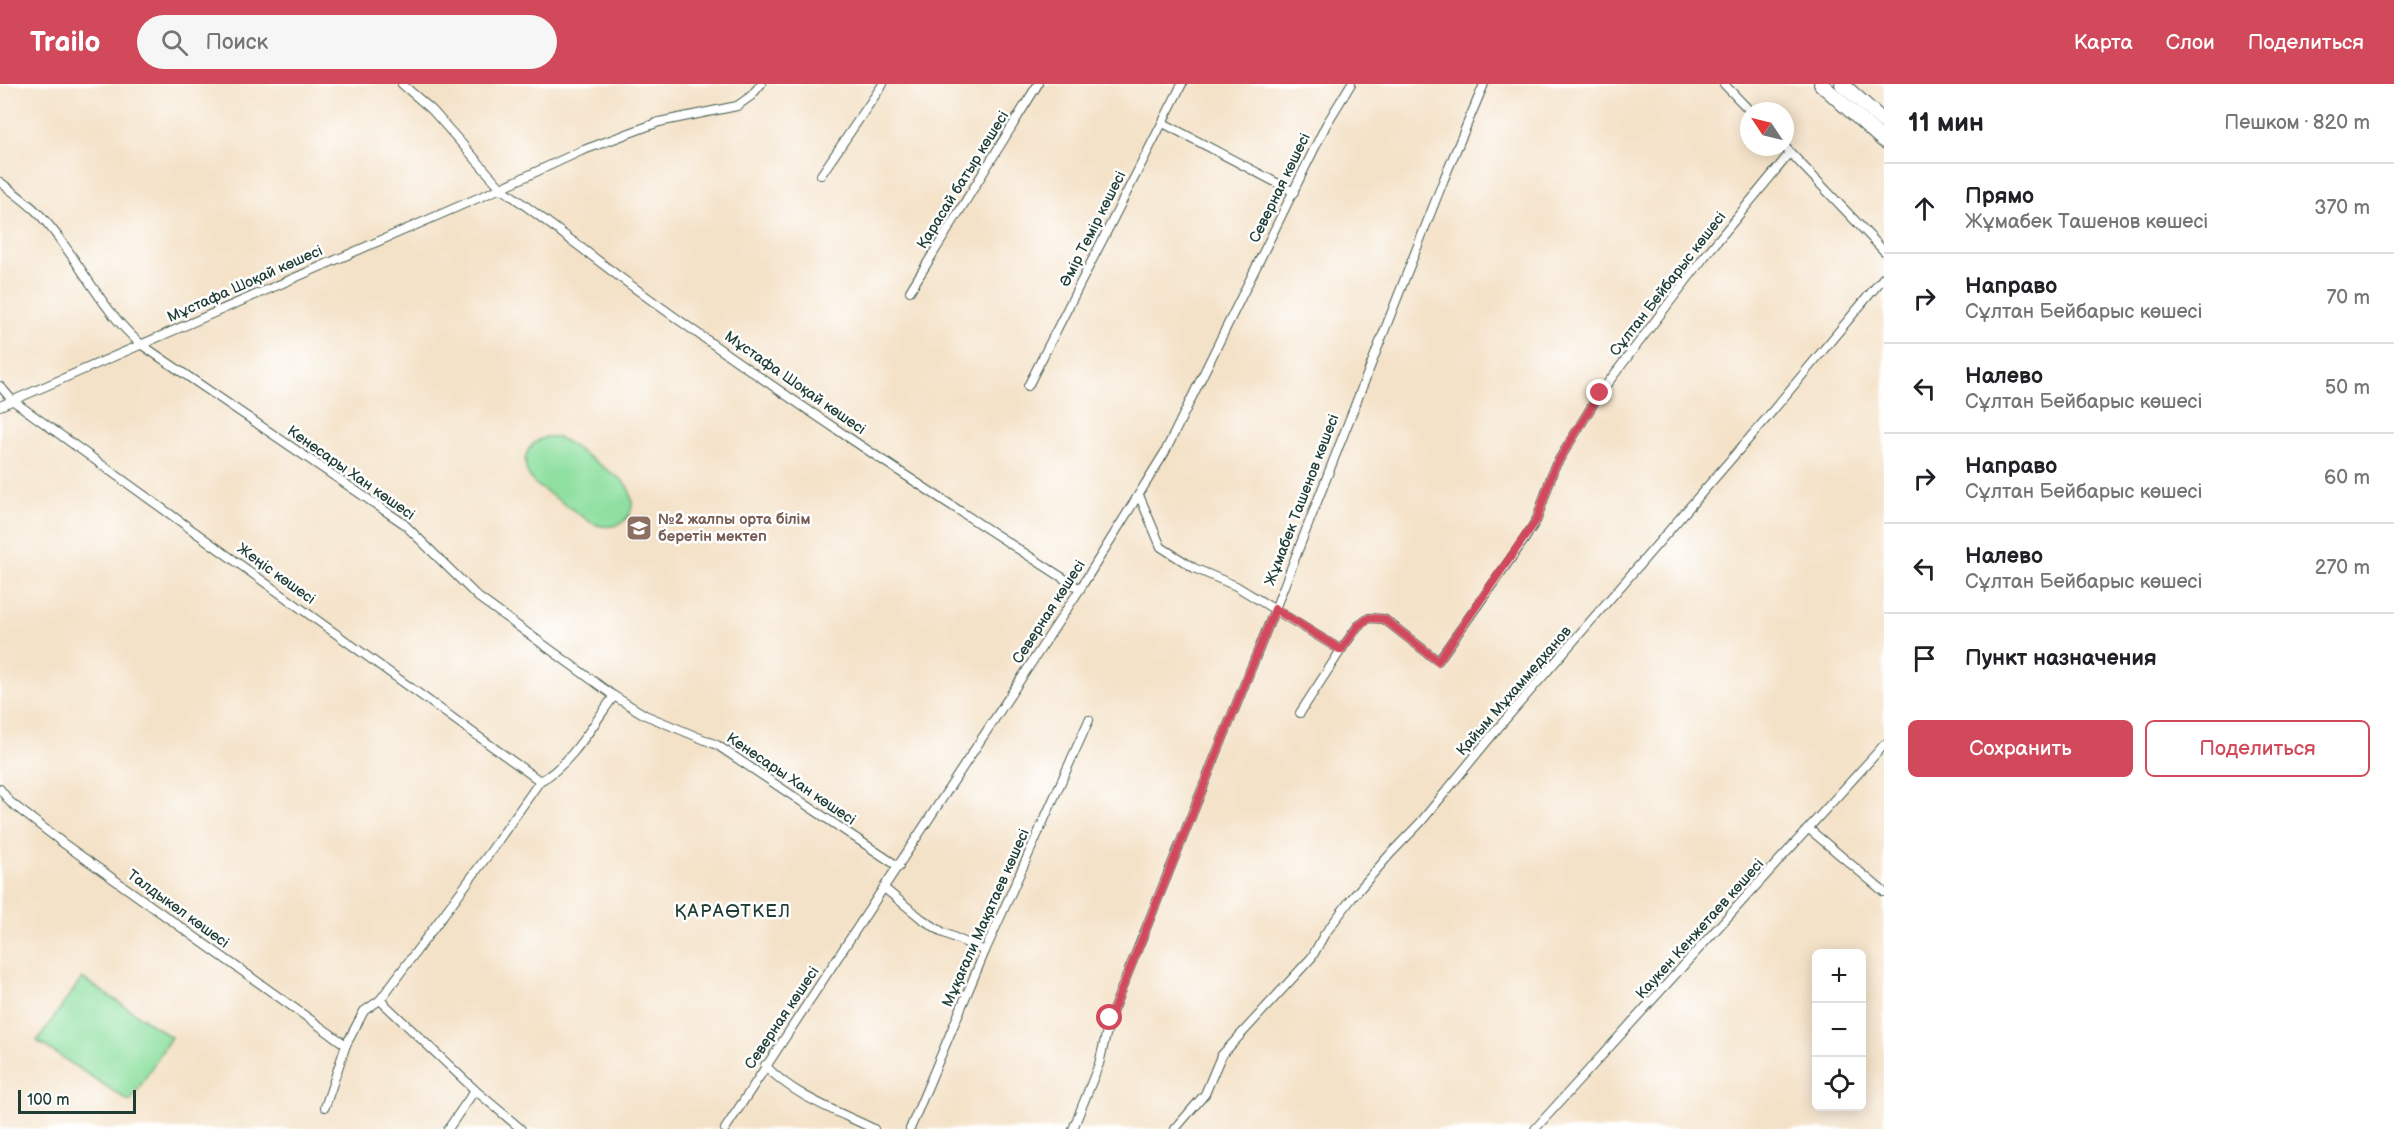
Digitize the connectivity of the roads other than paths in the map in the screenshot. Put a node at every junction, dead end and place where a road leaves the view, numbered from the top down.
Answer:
1 (402, 84) edge
2 (761, 84) edge
3 (884, 84) edge
4 (1038, 84) edge
5 (1182, 84) edge
6 (1351, 84) edge
7 (1484, 84) edge
8 (1724, 84) edge
9 (1821, 84) edge
10 (1842, 84) edge
11 (1741, 102) edge
12 (1884, 122) edge
13 (1163, 123) junction
14 (1884, 141) edge
15 (1782, 156) edge
16 (1793, 156) edge
17 (821, 176) dead end
18 (0, 182) edge
19 (501, 188) junction
20 (1294, 192) junction
21 (1884, 251) edge
22 (1884, 277) edge
23 (910, 291) dead end
24 (142, 345) junction
25 (0, 386) edge
26 (1028, 386) dead end
27 (12, 400) junction
28 (0, 406) edge
29 (1139, 495) junction
30 (1080, 589) junction
31 (1275, 609) junction
32 (1341, 650) junction
33 (614, 696) junction
34 (1300, 713) dead end
35 (1089, 720) dead end
36 (1884, 745) edge
37 (540, 781) junction
38 (0, 789) edge
39 (1809, 828) junction
40 (899, 867) junction
41 (884, 888) junction
42 (1884, 892) edge
43 (985, 951) junction
44 (380, 1000) junction
45 (345, 1045) junction
46 (765, 1065) junction
47 (475, 1090) junction
48 (325, 1107) dead end
49 (448, 1129) edge
50 (522, 1129) edge
51 (725, 1129) edge
52 (874, 1129) edge
53 (910, 1129) edge
54 (1073, 1129) edge
55 (1176, 1129) edge
56 (1535, 1129) edge

1 - 19 street, Мұстафа Шоқай көшесі
2 - 19 street
3 - 17 street
4 - 23 street, Қарасай батыр көшесі
5 - 13 street, Әмір Темір көшесі
6 - 20 street, Северная көшесі
7 - 31 street, Жұмабек Ташенов көшесі
8 - 11 street
9 - 14 highway
10 - 12 highway
13 - 20 street
13 - 26 street, Әмір Темір көшесі
15 - 32 street, Сұлтан Бейбарыс көшесі
16 - 21 street
18 - 24 street, Кенесары Хан көшесі
19 - 24 street, Мұстафа Шоқай көшесі
19 - 30 street, Мұстафа Шоқай көшесі
20 - 29 street, Северная көшесі
22 - 55 street, Қайым Мұхаммедханов
24 - 27 street, Мұстафа Шоқай көшесі
24 - 33 street, Кенесары Хан көшесі
25 - 27 street, Жеңіс көшесі
27 - 28 street, Мұстафа Шоқай көшесі
27 - 37 street, Жеңіс көшесі
29 - 30 street, Северная көшесі
29 - 31 street
30 - 40 street, Северная көшесі
31 - 32 street
31 - 54 street, Жұмабек Ташенов көшесі
32 - 34 street
33 - 37 street
33 - 40 street, Кенесары Хан көшесі
35 - 43 street, Мұқағали Мақатаев көшесі
36 - 39 street, Каукен Кенжетаев көшесі
37 - 44 street
38 - 45 street, Талдыкөл көшесі
39 - 42 street
39 - 56 street, Каукен Кенжетаев көшесі
40 - 41 street, Северная көшесі
41 - 43 street
41 - 46 street, Северная көшесі
43 - 53 street, Мұқағали Мақатаев көшесі
44 - 45 street
44 - 47 street
45 - 48 street
46 - 51 street, Северная көшесі
46 - 52 street
47 - 49 street
47 - 50 street

